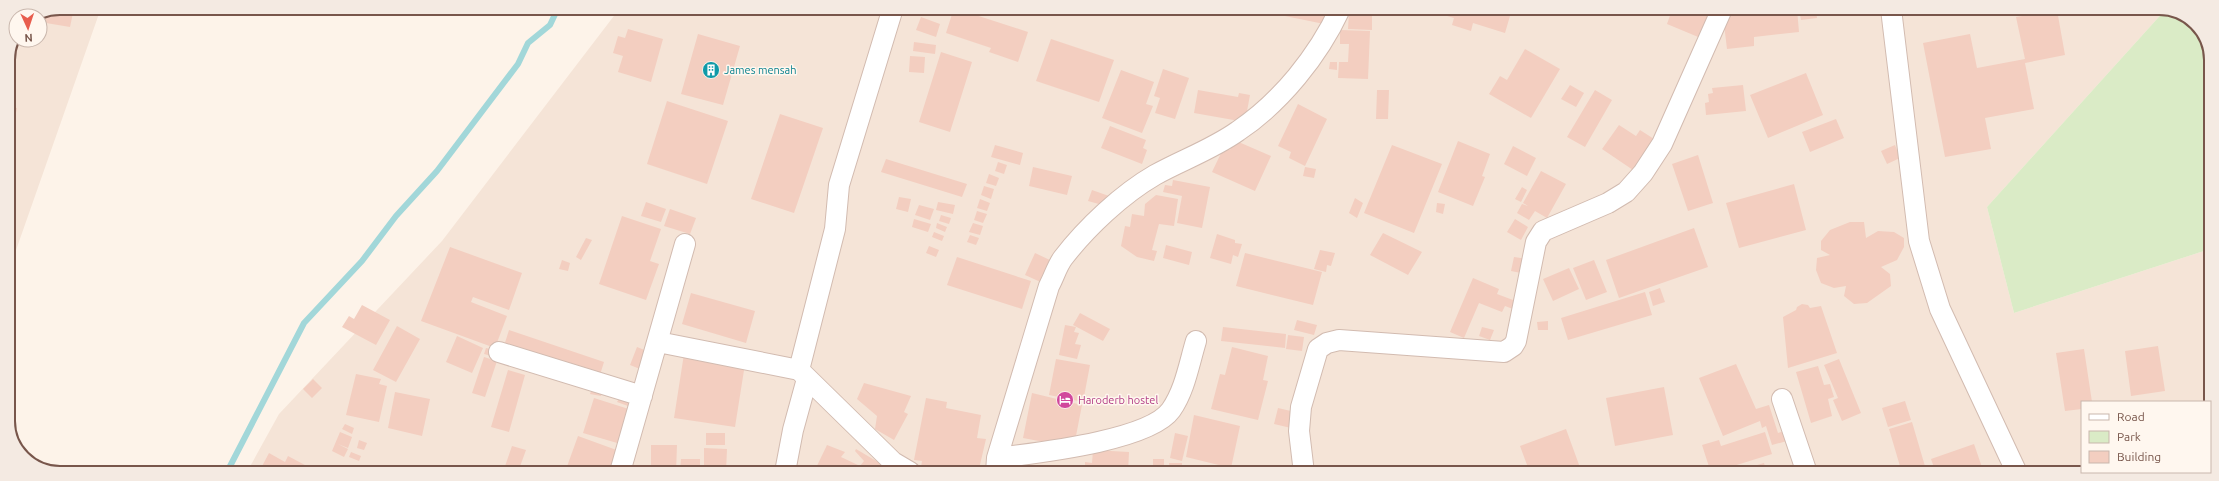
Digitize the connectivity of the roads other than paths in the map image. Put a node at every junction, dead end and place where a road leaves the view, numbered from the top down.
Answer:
1 (891, 15) edge
2 (1337, 15) edge
3 (1719, 15) edge
4 (1892, 15) edge
5 (685, 244) dead end
6 (1196, 341) dead end
7 (658, 342) junction
8 (499, 352) dead end
9 (803, 375) junction
10 (642, 396) junction
11 (1782, 399) dead end
12 (996, 465) edge
13 (622, 466) edge
14 (786, 466) edge
15 (900, 466) edge
16 (1303, 466) edge
17 (1804, 466) edge
18 (2014, 466) edge

1 - 9 street
2 - 12 street
3 - 16 street
4 - 18 street
5 - 7 street
6 - 12 street
7 - 9 street
7 - 10 street
8 - 10 street
9 - 14 street
9 - 15 street
10 - 13 street
11 - 17 street

